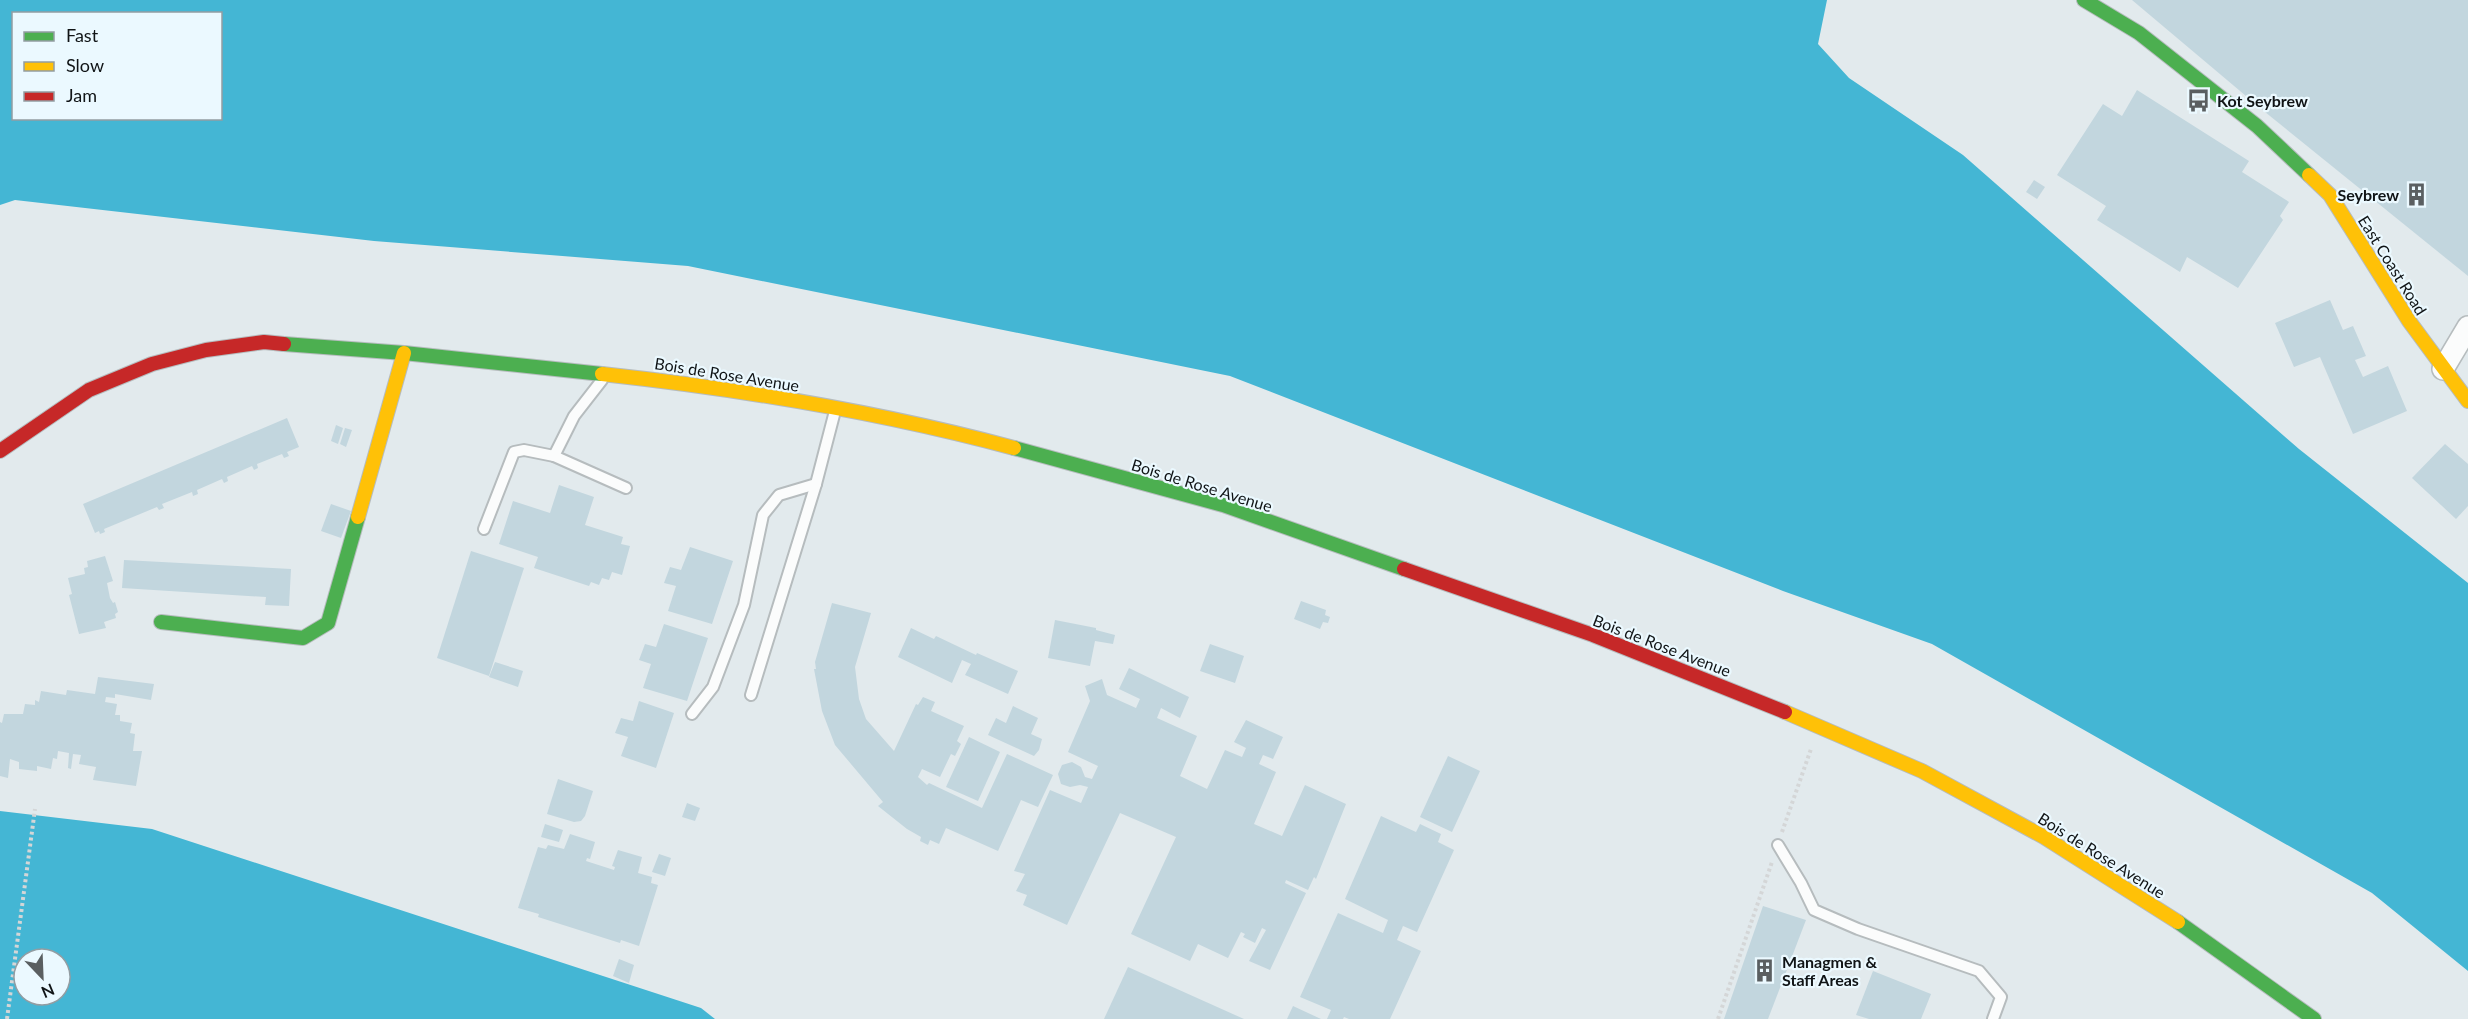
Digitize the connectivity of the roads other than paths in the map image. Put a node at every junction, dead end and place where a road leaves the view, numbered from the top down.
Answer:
1 (2084, 0) edge
2 (2468, 327) edge
3 (404, 353) junction
4 (2443, 369) junction
5 (606, 375) junction
6 (2468, 401) edge
7 (836, 408) junction
8 (0, 451) edge
9 (554, 456) junction
10 (816, 484) junction
11 (626, 489) dead end
12 (484, 529) dead end
13 (161, 622) dead end
14 (751, 695) dead end
15 (692, 714) dead end
16 (1778, 845) road end
17 (1993, 1019) edge
18 (2314, 1019) edge

1 - 4 main road, East Coast Road
2 - 4 street
3 - 5 main road, Bois de Rose Avenue
3 - 8 main road, Bois de Rose Avenue
3 - 13 main road
4 - 6 main road, East Coast Road
5 - 7 main road, Bois de Rose Avenue
5 - 9 lane
7 - 10 lane
7 - 18 main road, Bois de Rose Avenue
9 - 11 lane
9 - 12 lane
10 - 14 lane
10 - 15 lane
16 - 17 lane

